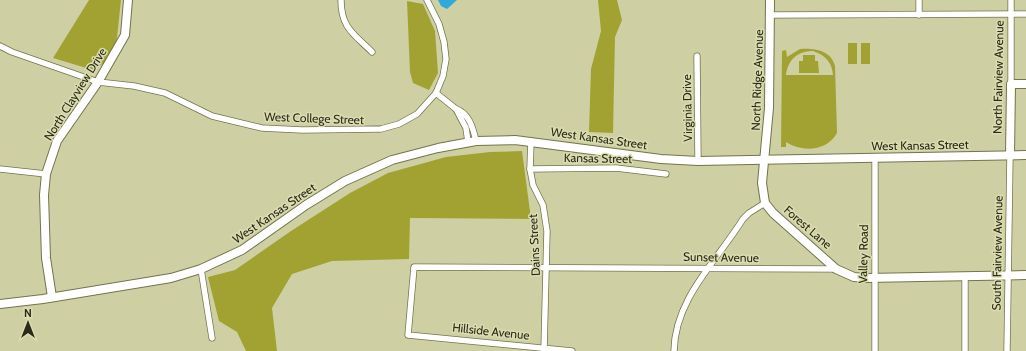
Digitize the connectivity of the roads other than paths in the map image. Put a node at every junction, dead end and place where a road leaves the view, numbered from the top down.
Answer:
1 (128, 0) edge
2 (341, 0) edge
3 (427, 0) edge
4 (770, 0) edge
5 (919, 0) edge
6 (1011, 0) edge
7 (1011, 14) junction
8 (1026, 14) edge
9 (771, 15) junction
10 (919, 15) junction
11 (0, 46) edge
12 (372, 52) dead end
13 (697, 56) dead end
14 (98, 82) junction
15 (1012, 84) junction
16 (1026, 84) edge
17 (436, 92) junction
18 (472, 141) junction
19 (531, 141) junction
20 (1010, 155) junction
21 (1026, 155) edge
22 (875, 158) junction
23 (764, 160) junction
24 (698, 161) junction
25 (0, 169) edge
26 (530, 169) junction
27 (46, 174) junction
28 (666, 174) dead end
29 (764, 203) junction
30 (547, 267) junction
31 (201, 269) junction
32 (708, 269) junction
33 (836, 269) junction
34 (1026, 275) edge
35 (965, 276) junction
36 (1008, 276) junction
37 (874, 278) junction
38 (52, 297) junction
39 (0, 304) edge
40 (408, 335) joint
41 (212, 338) dead end
42 (544, 349) edge
43 (572, 351) edge
44 (674, 351) edge
45 (875, 351) edge
46 (965, 351) edge
47 (1007, 351) edge

1 - 14 main road, North Clayview Drive
2 - 12 street
3 - 17 street, West College Street
4 - 9 main road, North Ridge Avenue
5 - 10 street
6 - 7 street, North Fairview Avenue
7 - 8 street
7 - 10 street
7 - 15 street, North Fairview Avenue
9 - 10 street
9 - 23 main road, North Ridge Avenue
11 - 14 street, West College Street
13 - 24 street, Virginia Drive
14 - 17 street, West College Street
14 - 27 main road, North Clayview Drive
15 - 16 main road
15 - 20 main road, North Fairview Avenue
17 - 18 street
18 - 19 main road, West Kansas Street
18 - 31 main road, West Kansas Street
19 - 24 main road, West Kansas Street
19 - 26 street, Dains Street
20 - 21 main road, West Kansas Street
20 - 22 main road, West Kansas Street
20 - 36 street, South Fairview Avenue
22 - 23 main road, West Kansas Street
22 - 37 street, Valley Road
23 - 24 main road, West Kansas Street
23 - 29 main road, North Ridge Avenue
25 - 27 street
26 - 28 street, Kansas Street
26 - 30 street, Dains Street
27 - 38 main road, North Clayview Drive
29 - 32 street
29 - 33 main road, Forest Lane
30 - 32 street, Sunset Avenue
30 - 40 street, Sunset Avenue
30 - 42 street, Dains Street
31 - 38 main road, West Kansas Street
31 - 41 street
32 - 33 street, Sunset Avenue
32 - 44 street
33 - 37 main road, Sunset Avenue
34 - 36 main road, Sunset Avenue
35 - 36 main road, Sunset Avenue
35 - 37 main road, Sunset Avenue
35 - 46 street
36 - 47 street, South Fairview Avenue
37 - 45 street, Valley Road
38 - 39 main road, West Kansas Street
40 - 42 street, Hillside Avenue
42 - 43 street, Hillside Avenue

